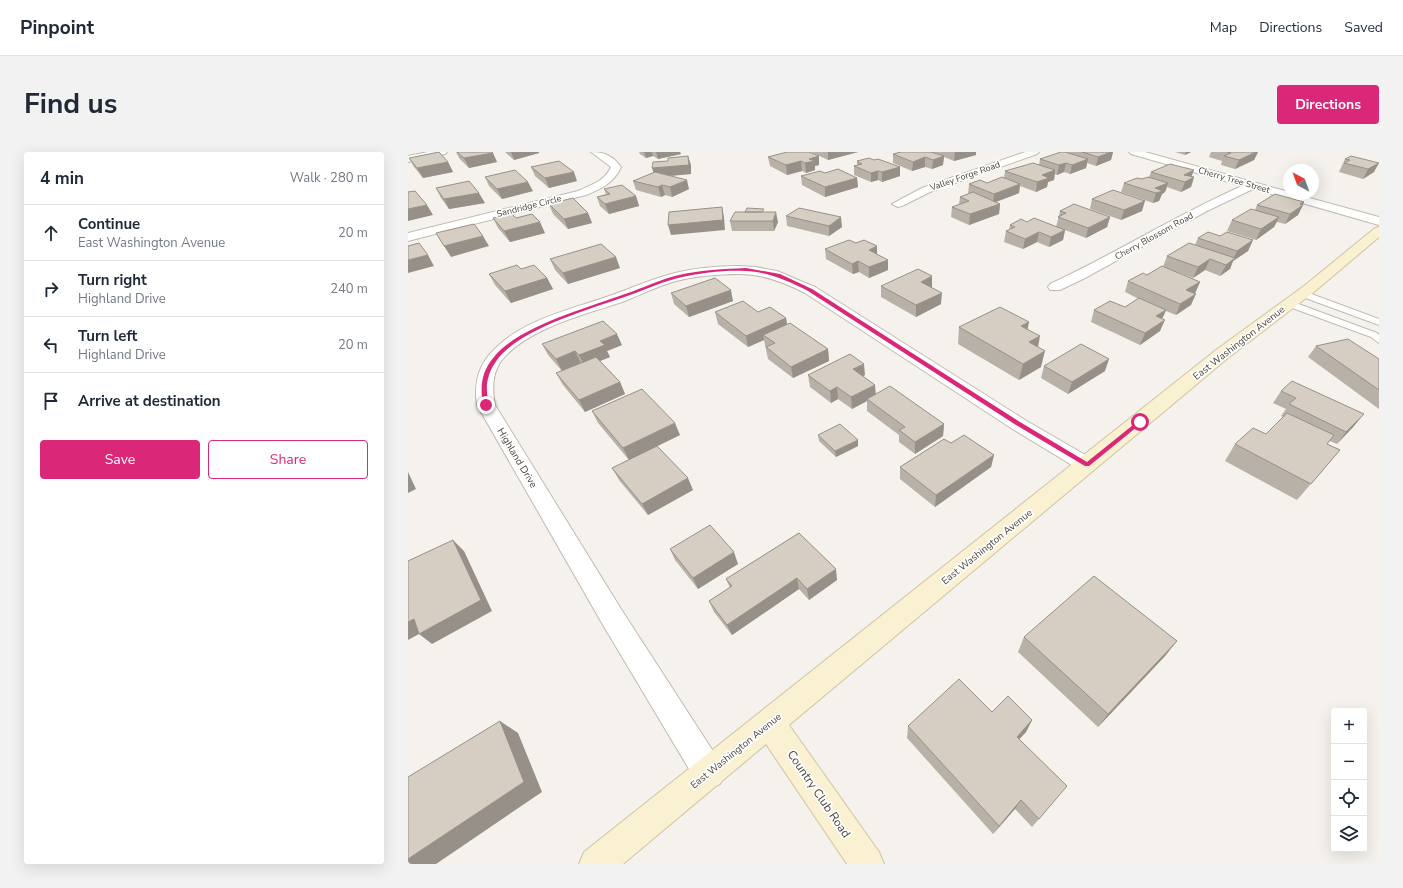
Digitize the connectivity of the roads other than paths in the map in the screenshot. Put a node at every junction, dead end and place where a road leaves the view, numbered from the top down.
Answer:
1 (442, 152) edge
2 (596, 152) edge
3 (1034, 152) edge
4 (1134, 152) edge
5 (408, 159) edge
6 (1253, 185) junction
7 (898, 204) dead end
8 (1379, 221) edge
9 (1379, 231) edge
10 (408, 237) edge
11 (1055, 287) dead end
12 (1297, 299) junction
13 (1379, 322) edge
14 (1377, 335) edge
15 (1087, 465) junction
16 (770, 723) junction
17 (709, 773) junction
18 (596, 864) edge
19 (867, 864) edge

1 - 5 street
2 - 10 street, Sandridge Circle
3 - 7 street, Valley Forge Road
4 - 6 street, Cherry Tree Street
6 - 8 street, Cherry Tree Street
6 - 11 street, Cherry Blossom Road
9 - 12 street, East Washington Avenue
12 - 13 lane
12 - 14 lane
12 - 15 street, East Washington Avenue
15 - 16 street, East Washington Avenue
15 - 17 street, Highland Drive
16 - 17 street, East Washington Avenue
16 - 19 street, Country Club Road
17 - 18 street, East Washington Avenue

